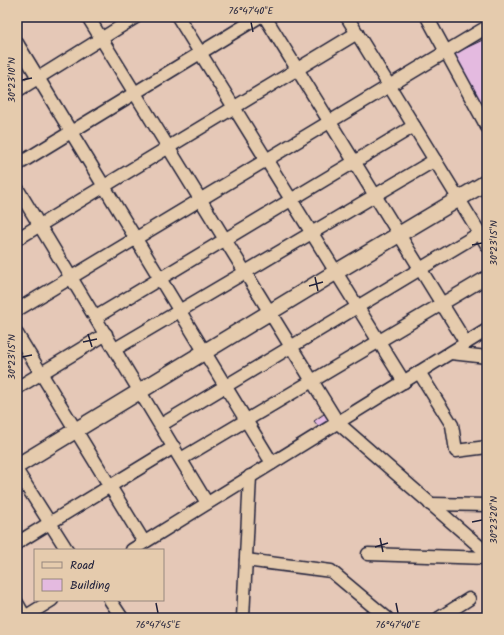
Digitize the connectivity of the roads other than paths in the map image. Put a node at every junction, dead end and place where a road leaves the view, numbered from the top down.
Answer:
1 (88, 17) edge
2 (136, 17) edge
3 (178, 17) edge
4 (259, 17) edge
5 (265, 17) edge
6 (347, 17) edge
7 (427, 17) edge
8 (487, 27) edge
9 (357, 33) junction
10 (101, 39) junction
11 (17, 44) edge
12 (447, 51) junction
13 (200, 53) junction
14 (298, 70) junction
15 (38, 78) junction
16 (389, 86) junction
17 (17, 91) edge
18 (134, 93) junction
19 (234, 108) junction
20 (330, 122) junction
21 (414, 126) junction
22 (487, 127) edge
23 (71, 132) junction
24 (168, 148) junction
25 (266, 160) junction
26 (435, 160) junction
27 (354, 161) junction
28 (17, 165) edge
29 (487, 182) edge
30 (104, 186) junction
31 (17, 188) edge
32 (375, 195) junction
33 (291, 199) junction
34 (459, 199) junction
35 (200, 200) junction
36 (40, 225) junction
37 (312, 233) junction
38 (480, 233) junction
39 (399, 234) junction
40 (136, 238) junction
41 (17, 239) edge
42 (225, 239) junction
43 (487, 245) edge
44 (420, 269) junction
45 (245, 272) junction
46 (336, 272) junction
47 (71, 277) junction
48 (487, 277) edge
49 (160, 278) junction
50 (442, 304) junction
51 (358, 307) junction
52 (17, 310) edge
53 (180, 311) junction
54 (270, 312) junction
55 (96, 317) junction
56 (487, 330) edge
57 (17, 334) edge
58 (106, 334) junction
59 (379, 341) junction
60 (466, 343) junction
61 (291, 347) junction
62 (115, 349) junction
63 (204, 352) junction
64 (451, 352) junction
65 (487, 357) edge
66 (419, 372) junction
67 (41, 373) junction
68 (312, 381) junction
69 (404, 382) junction
70 (226, 386) junction
71 (17, 388) edge
72 (141, 391) junction
73 (246, 420) junction
74 (338, 422) junction
75 (161, 425) junction
76 (76, 430) junction
77 (174, 447) junction
78 (487, 448) edge
79 (181, 460) junction
80 (272, 463) junction
81 (17, 466) edge
82 (17, 471) edge
83 (250, 476) junction
84 (110, 486) junction
85 (207, 503) junction
86 (430, 504) junction
87 (487, 505) edge
88 (50, 523) junction
89 (144, 542) junction
90 (17, 543) edge
91 (66, 549) edge
92 (134, 549) edge
93 (368, 554) dead end
94 (487, 554) edge
95 (487, 558) edge
96 (246, 560) junction
97 (469, 599) dead end
98 (50, 601) edge
99 (111, 601) edge
100 (17, 603) edge
101 (24, 617) edge
102 (122, 618) edge
103 (243, 618) edge
104 (387, 618) edge
105 (440, 618) edge

1 - 10 street
2 - 10 street
3 - 13 street
4 - 13 street
5 - 14 street
6 - 9 street
7 - 12 street
8 - 12 street
9 - 14 street
9 - 16 street
10 - 15 street
10 - 18 street
11 - 15 street
12 - 16 street
12 - 22 street
13 - 18 street
13 - 19 street
14 - 19 street
14 - 20 street
15 - 17 street
15 - 23 street
16 - 20 street
16 - 21 street
18 - 23 street
18 - 24 street
19 - 24 street
19 - 25 street
20 - 25 street
20 - 27 street
21 - 26 street
21 - 27 street
23 - 28 street
23 - 30 street
24 - 30 street
24 - 35 street
25 - 33 street
25 - 35 street
26 - 32 street
26 - 34 street
27 - 32 street
27 - 33 street
29 - 34 street
30 - 36 street
30 - 40 street
31 - 36 street
32 - 37 street
32 - 39 street
33 - 37 street
33 - 42 street
34 - 38 street
34 - 39 street
35 - 40 street
35 - 42 street
36 - 41 street
36 - 47 street
37 - 45 street
37 - 46 street
38 - 43 street
38 - 44 street
39 - 44 street
39 - 46 street
40 - 47 street
40 - 49 street
42 - 45 street
42 - 49 street
44 - 50 street
44 - 51 street
45 - 53 street
45 - 54 street
46 - 51 street
46 - 54 street
47 - 52 street
47 - 55 street
48 - 50 street
49 - 53 street
49 - 55 street
50 - 59 street
50 - 60 street
51 - 59 street
51 - 61 street
53 - 62 street
53 - 63 street
54 - 61 street
54 - 63 street
55 - 58 street
56 - 60 street
57 - 67 street
58 - 62 street
58 - 67 street
59 - 68 street
59 - 69 street
60 - 64 street
61 - 68 street
61 - 70 street
62 - 72 street
63 - 70 street
63 - 72 street
64 - 65 street
64 - 66 street
66 - 69 street
66 - 78 street
67 - 71 street
67 - 76 street
68 - 73 street
68 - 74 street
69 - 74 street
70 - 73 street
70 - 75 street
72 - 75 street
72 - 76 street
73 - 79 street
73 - 80 street
74 - 80 street
74 - 86 street
75 - 77 street
76 - 81 street
76 - 84 street
77 - 79 street
77 - 84 street
79 - 85 street
80 - 83 street
82 - 88 street
83 - 85 street
83 - 96 street
84 - 88 street
84 - 89 street
85 - 89 street
86 - 87 street
86 - 94 street
88 - 90 street
88 - 91 street
89 - 92 street
93 - 95 street
96 - 103 street
96 - 104 street
97 - 105 street
98 - 101 street
99 - 102 street
100 - 101 street

